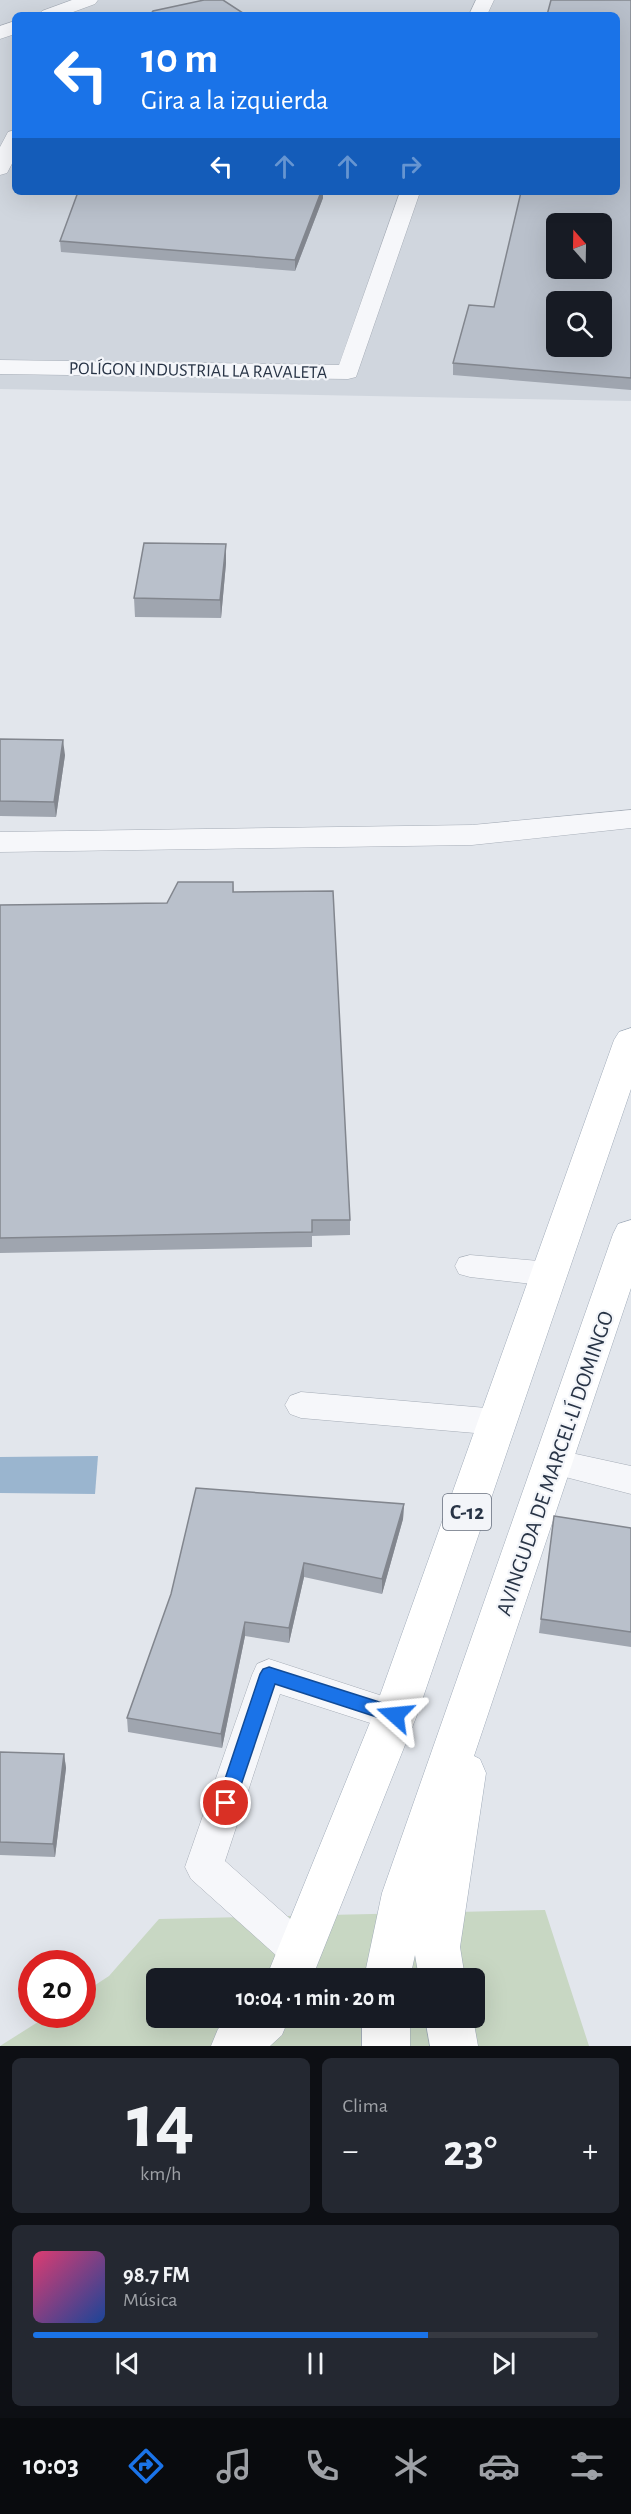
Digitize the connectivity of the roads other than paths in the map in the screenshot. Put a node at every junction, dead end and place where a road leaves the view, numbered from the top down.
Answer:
1 (89, 0) edge
2 (56, 12) edge
3 (12, 143) edge
4 (0, 169) edge
5 (410, 195) edge
6 (0, 367) edge
7 (631, 819) edge
8 (0, 842) edge
9 (631, 1040) edge
10 (631, 1234) edge
11 (470, 1266) dead end
12 (550, 1274) junction
13 (301, 1405) dead end
14 (498, 1422) junction
15 (554, 1462) junction
16 (631, 1480) edge
17 (476, 1692) junction
18 (395, 1715) junction
19 (295, 1966) edge
20 (389, 1968) edge
21 (440, 1968) edge
22 (254, 2028) edge
23 (386, 2028) edge
24 (451, 2028) edge
25 (235, 2046) edge
26 (386, 2046) edge
27 (454, 2046) edge

1 - 2 street
3 - 4 street
5 - 6 street, POLÍGON INDUSTRIAL LA RAVALETA
7 - 8 street
9 - 12 main road, C-12
10 - 15 main road, AVINGUDA DE MARCEL·LÍ DOMINGO
11 - 12 lane
12 - 14 main road, C-12
13 - 14 lane
14 - 18 main road, C-12
15 - 16 lane
15 - 17 main road, AVINGUDA DE MARCEL·LÍ DOMINGO
17 - 20 main road
17 - 21 main road
18 - 19 main road, C-12
18 - 19 lane
22 - 25 main road
23 - 26 main road
24 - 27 main road

